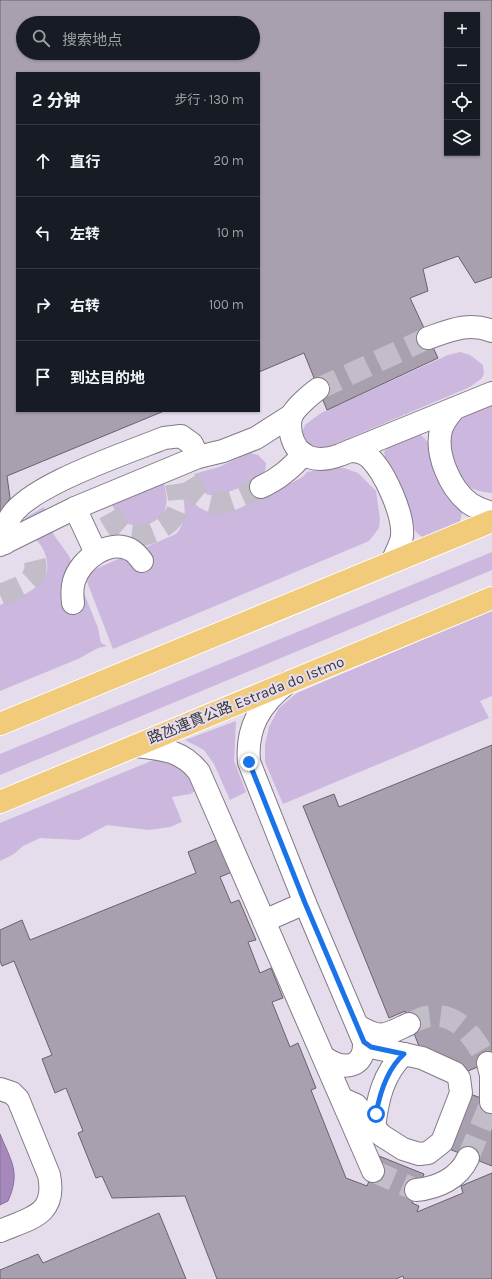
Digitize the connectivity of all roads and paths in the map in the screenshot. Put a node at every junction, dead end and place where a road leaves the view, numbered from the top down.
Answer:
1 (492, 331) edge
2 (428, 338) tunnel mouth
3 (318, 389) tunnel mouth
4 (492, 393) edge
5 (454, 409) junction
6 (292, 415) junction
7 (350, 451) junction
8 (304, 454) junction
9 (198, 457) junction
10 (261, 487) tunnel mouth
11 (75, 508) junction
12 (492, 513) edge
13 (492, 521) edge
14 (3, 544) edge
15 (96, 553) junction
16 (142, 561) dead end
17 (392, 562) junction
18 (492, 598) edge
19 (73, 603) dead end
20 (287, 683) junction
21 (0, 724) edge
22 (136, 746) junction
23 (0, 802) edge
24 (305, 903) junction
25 (264, 920) junction
26 (409, 1024) tunnel mouth
27 (360, 1033) junction
28 (404, 1054) junction
29 (325, 1058) junction
30 (488, 1063) dead end
31 (0, 1089) edge
32 (342, 1099) junction
33 (491, 1102) dead end
34 (374, 1128) junction
35 (419, 1154) junction
36 (373, 1171) tunnel mouth
37 (416, 1190) tunnel mouth
38 (0, 1231) edge

1 - 2 lane
3 - 6 lane
4 - 5 lane
5 - 7 lane
5 - 12 lane
6 - 8 lane
6 - 9 lane
7 - 8 lane
7 - 17 lane
8 - 10 lane
9 - 11 lane
9 - 14 lane
11 - 14 lane
11 - 15 lane
13 - 17 main road
15 - 16 lane
15 - 19 lane
17 - 21 main road
18 - 20 main road, 路氹連貫公路 Estrada do Istmo
20 - 22 main road, 路氹連貫公路 Estrada do Istmo
20 - 24 lane
22 - 23 main road, 路氹連貫公路 Estrada do Istmo
22 - 25 lane
24 - 25 lane
24 - 27 lane
25 - 29 lane
26 - 27 lane
27 - 28 lane
27 - 29 lane
28 - 34 lane
28 - 35 lane
29 - 32 lane
30 - 33 lane
31 - 38 lane
32 - 34 lane
32 - 36 lane
34 - 35 lane
35 - 37 lane

